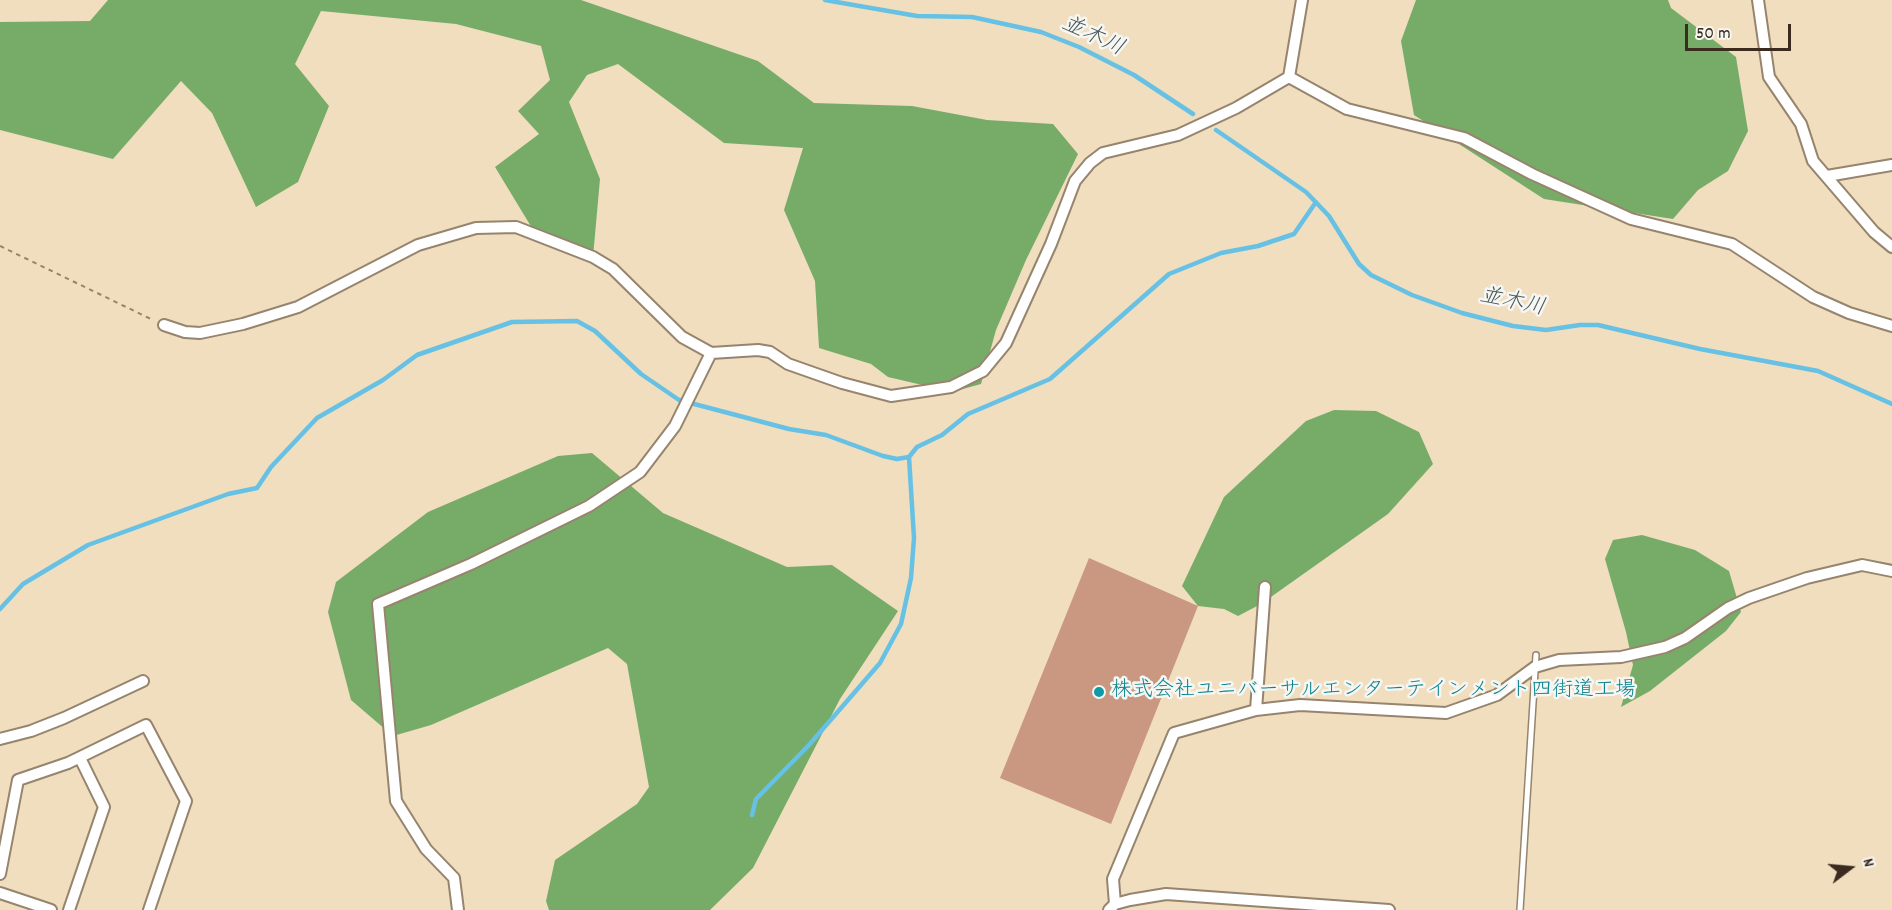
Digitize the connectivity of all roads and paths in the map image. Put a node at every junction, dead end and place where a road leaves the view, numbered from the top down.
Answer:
1 (1302, 0) edge
2 (1758, 0) edge
3 (1289, 77) junction
4 (1892, 165) edge
5 (1827, 177) junction
6 (0, 246) edge
7 (1892, 248) edge
8 (164, 325) joint
9 (1892, 326) edge
10 (711, 353) junction
11 (1892, 571) edge
12 (1265, 587) dead end
13 (1536, 655) dead end
14 (1535, 668) junction
15 (143, 681) dead end
16 (1256, 710) junction
17 (0, 739) edge
18 (80, 758) junction
19 (0, 874) edge
20 (0, 893) edge
21 (1112, 907) edge
22 (51, 910) edge
23 (69, 910) edge
24 (149, 910) edge
25 (458, 910) edge
26 (1389, 910) edge
27 (1520, 910) edge

1 - 3 street
2 - 5 street
3 - 9 street
3 - 10 street
4 - 5 street
5 - 7 street
6 - 8 path
8 - 10 street
10 - 25 street
11 - 14 street
12 - 16 street
13 - 14 lane
14 - 16 street
14 - 27 lane
15 - 17 street
16 - 21 street
18 - 19 street
18 - 23 street
18 - 24 street
20 - 22 street
21 - 26 street

